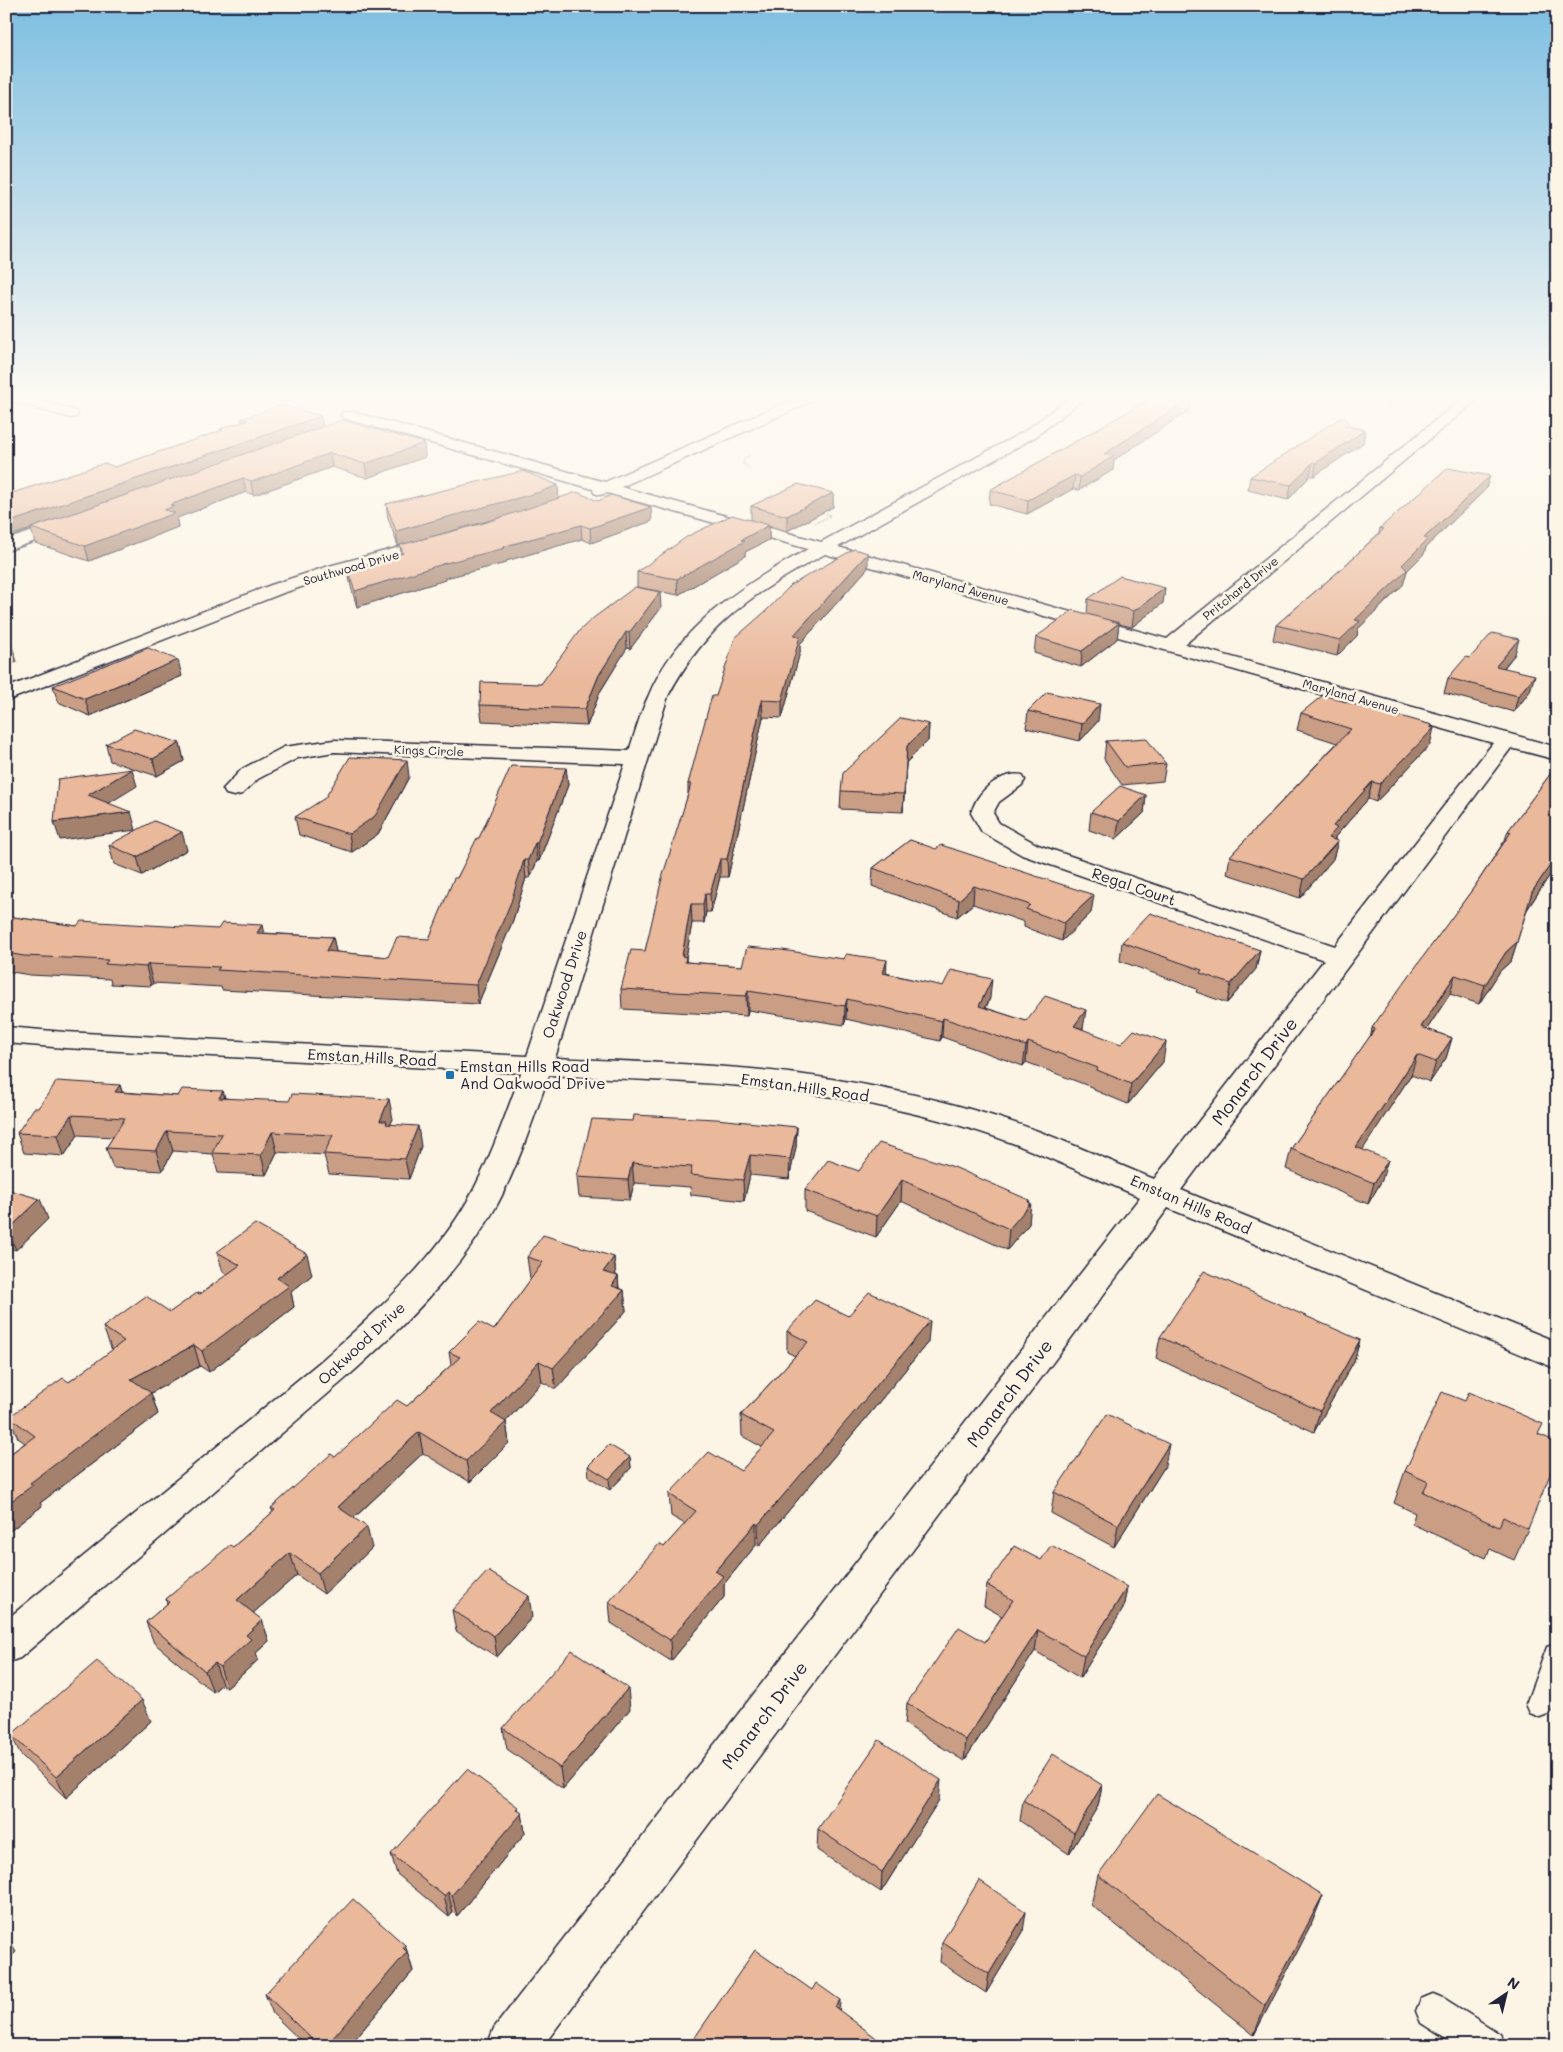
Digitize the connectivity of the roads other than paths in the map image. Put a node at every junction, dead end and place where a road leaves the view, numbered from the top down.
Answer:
1 (593, 494) edge
2 (627, 494) edge
3 (923, 494) edge
4 (1355, 494) edge
5 (585, 497) edge
6 (82, 519) edge
7 (450, 539) edge
8 (6, 546) edge
9 (824, 549) junction
10 (1170, 646) junction
11 (6, 695) edge
12 (1506, 740) junction
13 (1557, 754) edge
14 (637, 758) junction
15 (1014, 780) dead end
16 (234, 789) dead end
17 (1341, 957) junction
18 (12, 1044) edge
19 (538, 1066) junction
20 (1162, 1192) junction
21 (1557, 1356) edge
22 (6, 1645) edge
23 (1557, 1656) edge
24 (1540, 1704) dead end
25 (1433, 2011) dead end
26 (512, 2046) edge
27 (1488, 2046) edge

1 - 5 street
2 - 9 street, Maryland Avenue
3 - 9 street, Oakwood Drive
4 - 10 street, Pritchard Drive
6 - 8 street
7 - 11 street, Southwood Drive
9 - 10 street, Maryland Avenue
9 - 14 street, Oakwood Drive
10 - 12 street, Maryland Avenue
12 - 13 street, Maryland Avenue
12 - 17 street, Monarch Drive
14 - 16 street, Kings Circle
14 - 19 street, Oakwood Drive
15 - 17 street, Regal Court
17 - 20 street, Monarch Drive
18 - 19 street, Emstan Hills Road
19 - 20 street, Emstan Hills Road
19 - 22 street, Oakwood Drive
20 - 21 street, Emstan Hills Road
20 - 26 street, Monarch Drive
23 - 24 lane
25 - 27 lane

